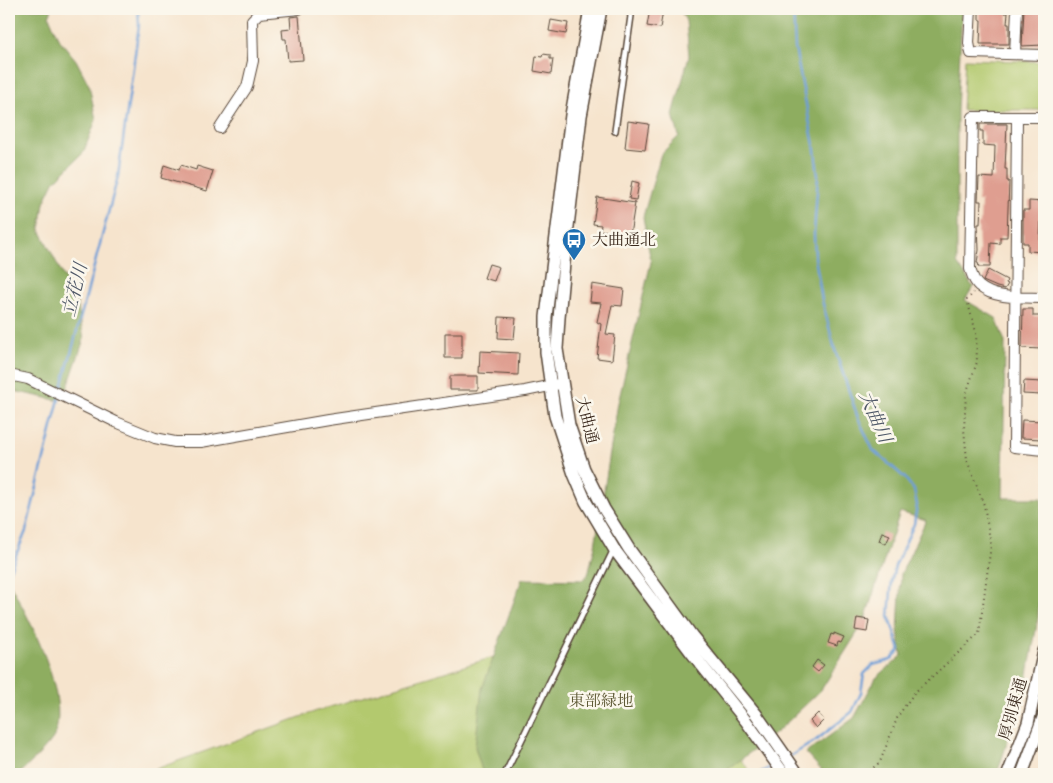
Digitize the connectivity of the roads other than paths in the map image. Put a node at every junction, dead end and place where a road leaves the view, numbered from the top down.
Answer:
1 (299, 9) edge
2 (590, 9) edge
3 (602, 9) edge
4 (628, 9) edge
5 (971, 9) edge
6 (1017, 9) edge
7 (1015, 54) junction
8 (1044, 54) edge
9 (1017, 117) junction
10 (1044, 117) edge
11 (220, 128) dead end
12 (615, 131) dead end
13 (1016, 297) junction
14 (1044, 298) edge
15 (9, 375) edge
16 (556, 385) junction
17 (1044, 450) edge
18 (614, 549) junction
19 (1044, 651) edge
20 (1042, 678) edge
21 (1044, 714) edge
22 (751, 717) junction
23 (505, 774) edge
24 (784, 774) edge
25 (798, 774) edge
26 (1008, 774) edge
27 (1022, 774) edge

1 - 11 street
2 - 16 street, 大曲通
3 - 16 street, 大曲通
4 - 12 lane
5 - 7 street
6 - 7 street
7 - 8 street
9 - 10 street
9 - 13 street
9 - 13 street
13 - 14 street
13 - 17 street
15 - 16 street
16 - 18 street, 大曲通
16 - 22 street, 大曲通
18 - 22 street, 大曲通
18 - 23 lane
19 - 20 street, 厚別東通
20 - 26 street, 厚別東通
21 - 27 street, 厚別東通
22 - 24 street, 大曲通
22 - 25 street, 大曲通

